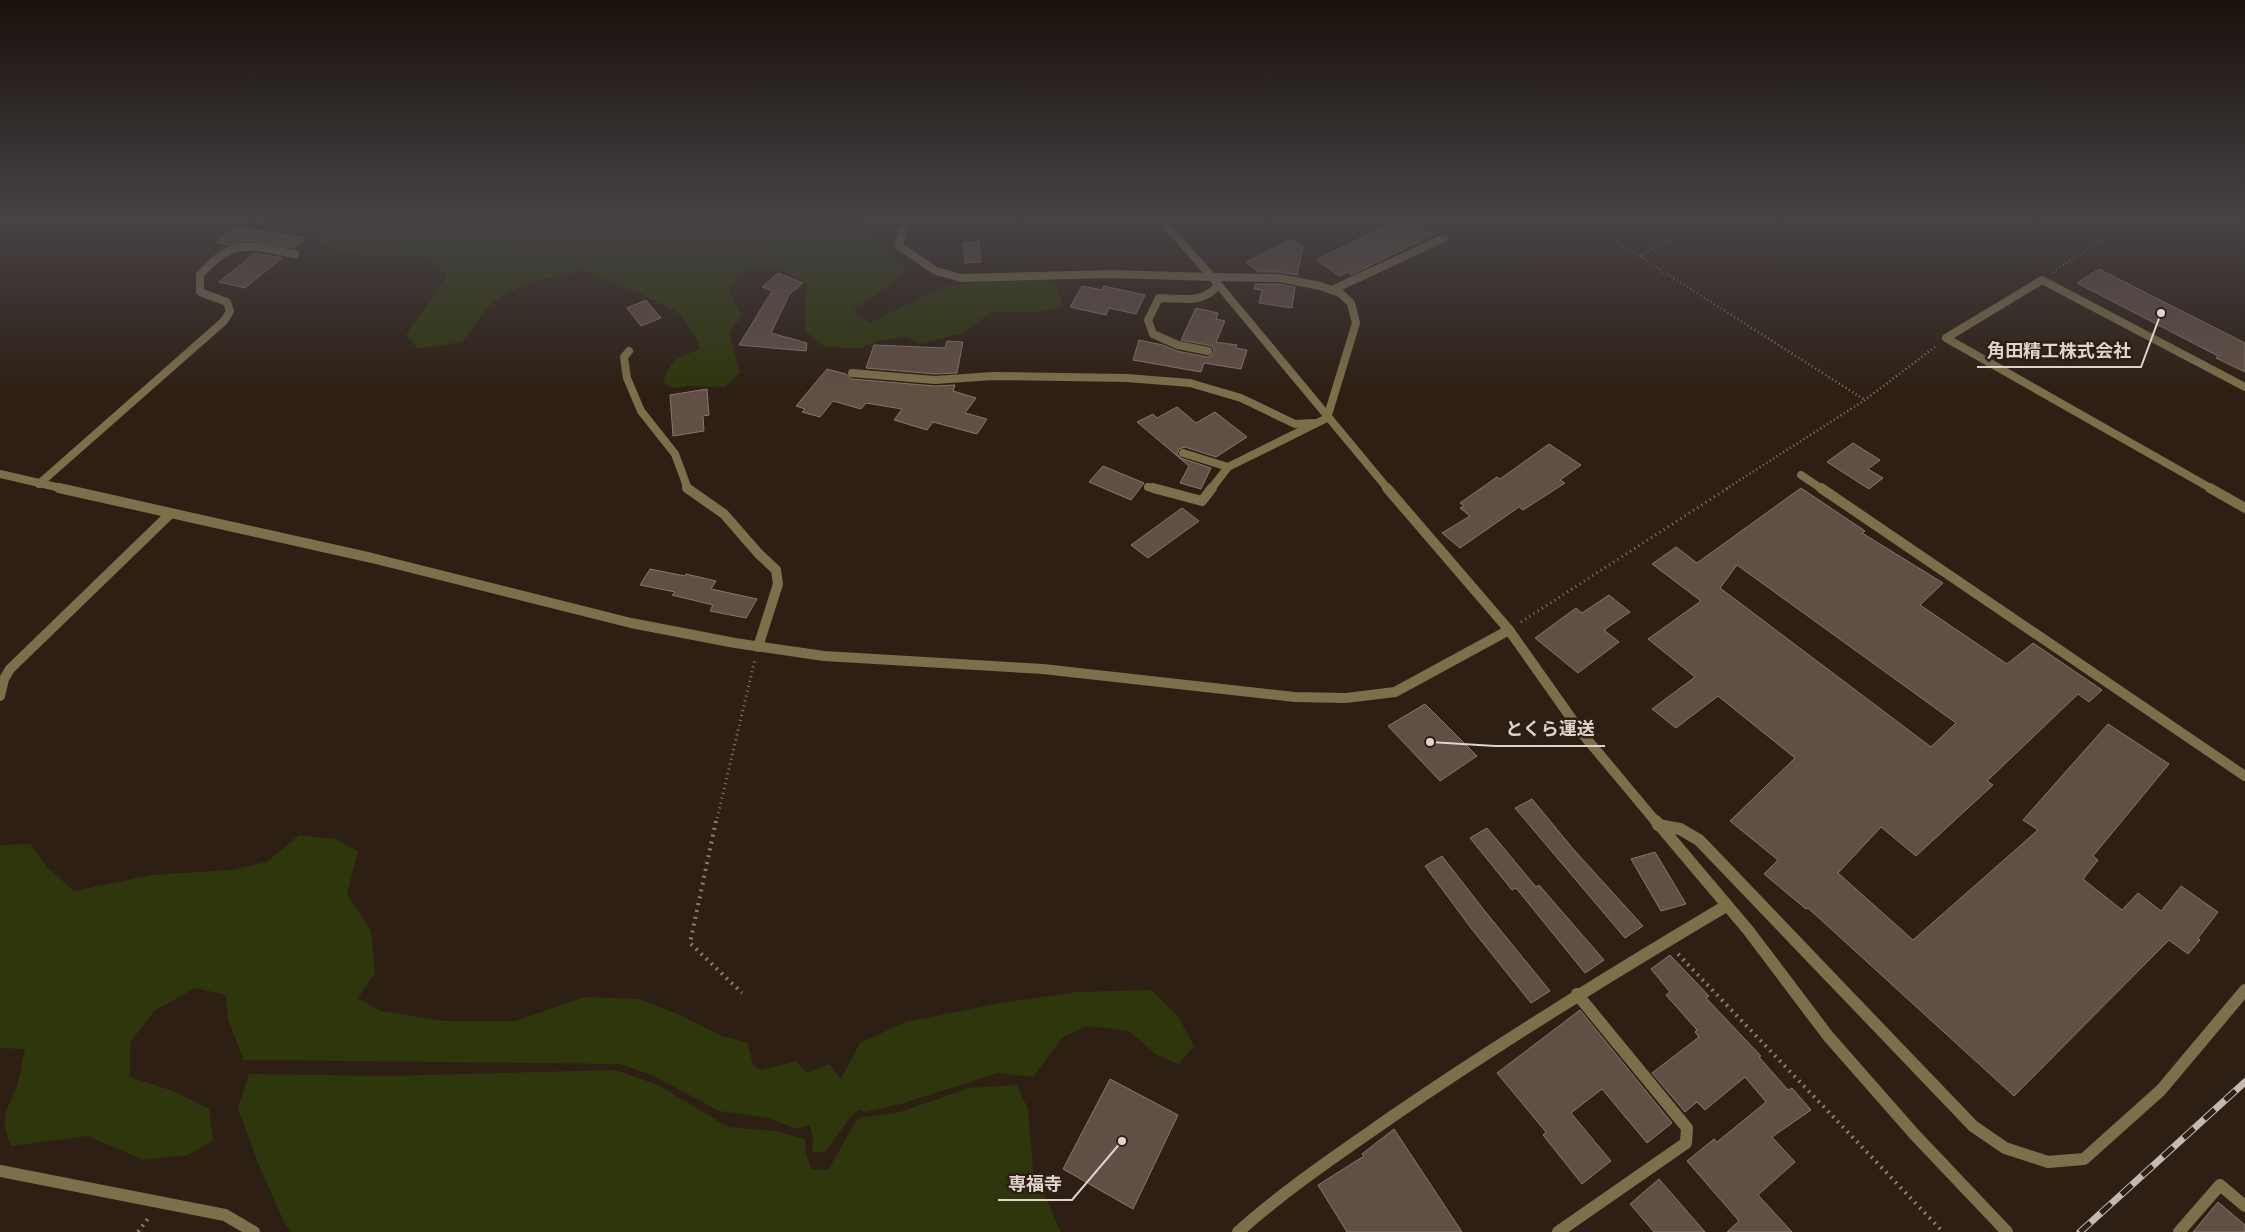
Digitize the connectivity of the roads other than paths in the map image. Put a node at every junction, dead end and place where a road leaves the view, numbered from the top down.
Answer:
1 (200, 275) edge
2 (952, 275) edge
3 (1055, 275) edge
4 (1161, 275) edge
5 (1363, 275) edge
6 (1212, 277) junction
7 (1218, 285) junction
8 (1332, 290) junction
9 (629, 351) dead end
10 (1208, 351) dead end
11 (852, 373) dead end
12 (2245, 388) edge
13 (1327, 418) junction
14 (1314, 422) junction
15 (1183, 453) dead end
16 (1228, 467) junction
17 (0, 474) edge
18 (1801, 475) dead end
19 (39, 484) junction
20 (1148, 487) dead end
21 (2245, 508) edge
22 (169, 515) junction
23 (1510, 630) junction
24 (758, 647) junction
25 (0, 696) edge
26 (2245, 776) edge
27 (1658, 825) junction
28 (1726, 906) junction
29 (2245, 990) edge
30 (1578, 994) junction
31 (0, 1171) edge
32 (2245, 1206) edge
33 (254, 1232) edge
34 (1238, 1232) edge
35 (1558, 1232) edge
36 (2008, 1232) edge
37 (2179, 1232) edge

1 - 19 street
2 - 3 street
4 - 6 street
5 - 8 street
6 - 7 street
6 - 8 street
7 - 10 street
7 - 13 street
8 - 13 street
9 - 24 street
11 - 14 street
12 - 21 street
13 - 14 street
13 - 23 street
14 - 16 street
15 - 16 street
16 - 20 street
17 - 19 street
18 - 26 street
19 - 22 street
22 - 24 street
22 - 25 street
23 - 24 street
23 - 27 street
27 - 28 street
27 - 29 street
28 - 30 street
28 - 36 street
30 - 34 street
30 - 35 street
31 - 33 street
32 - 37 street

